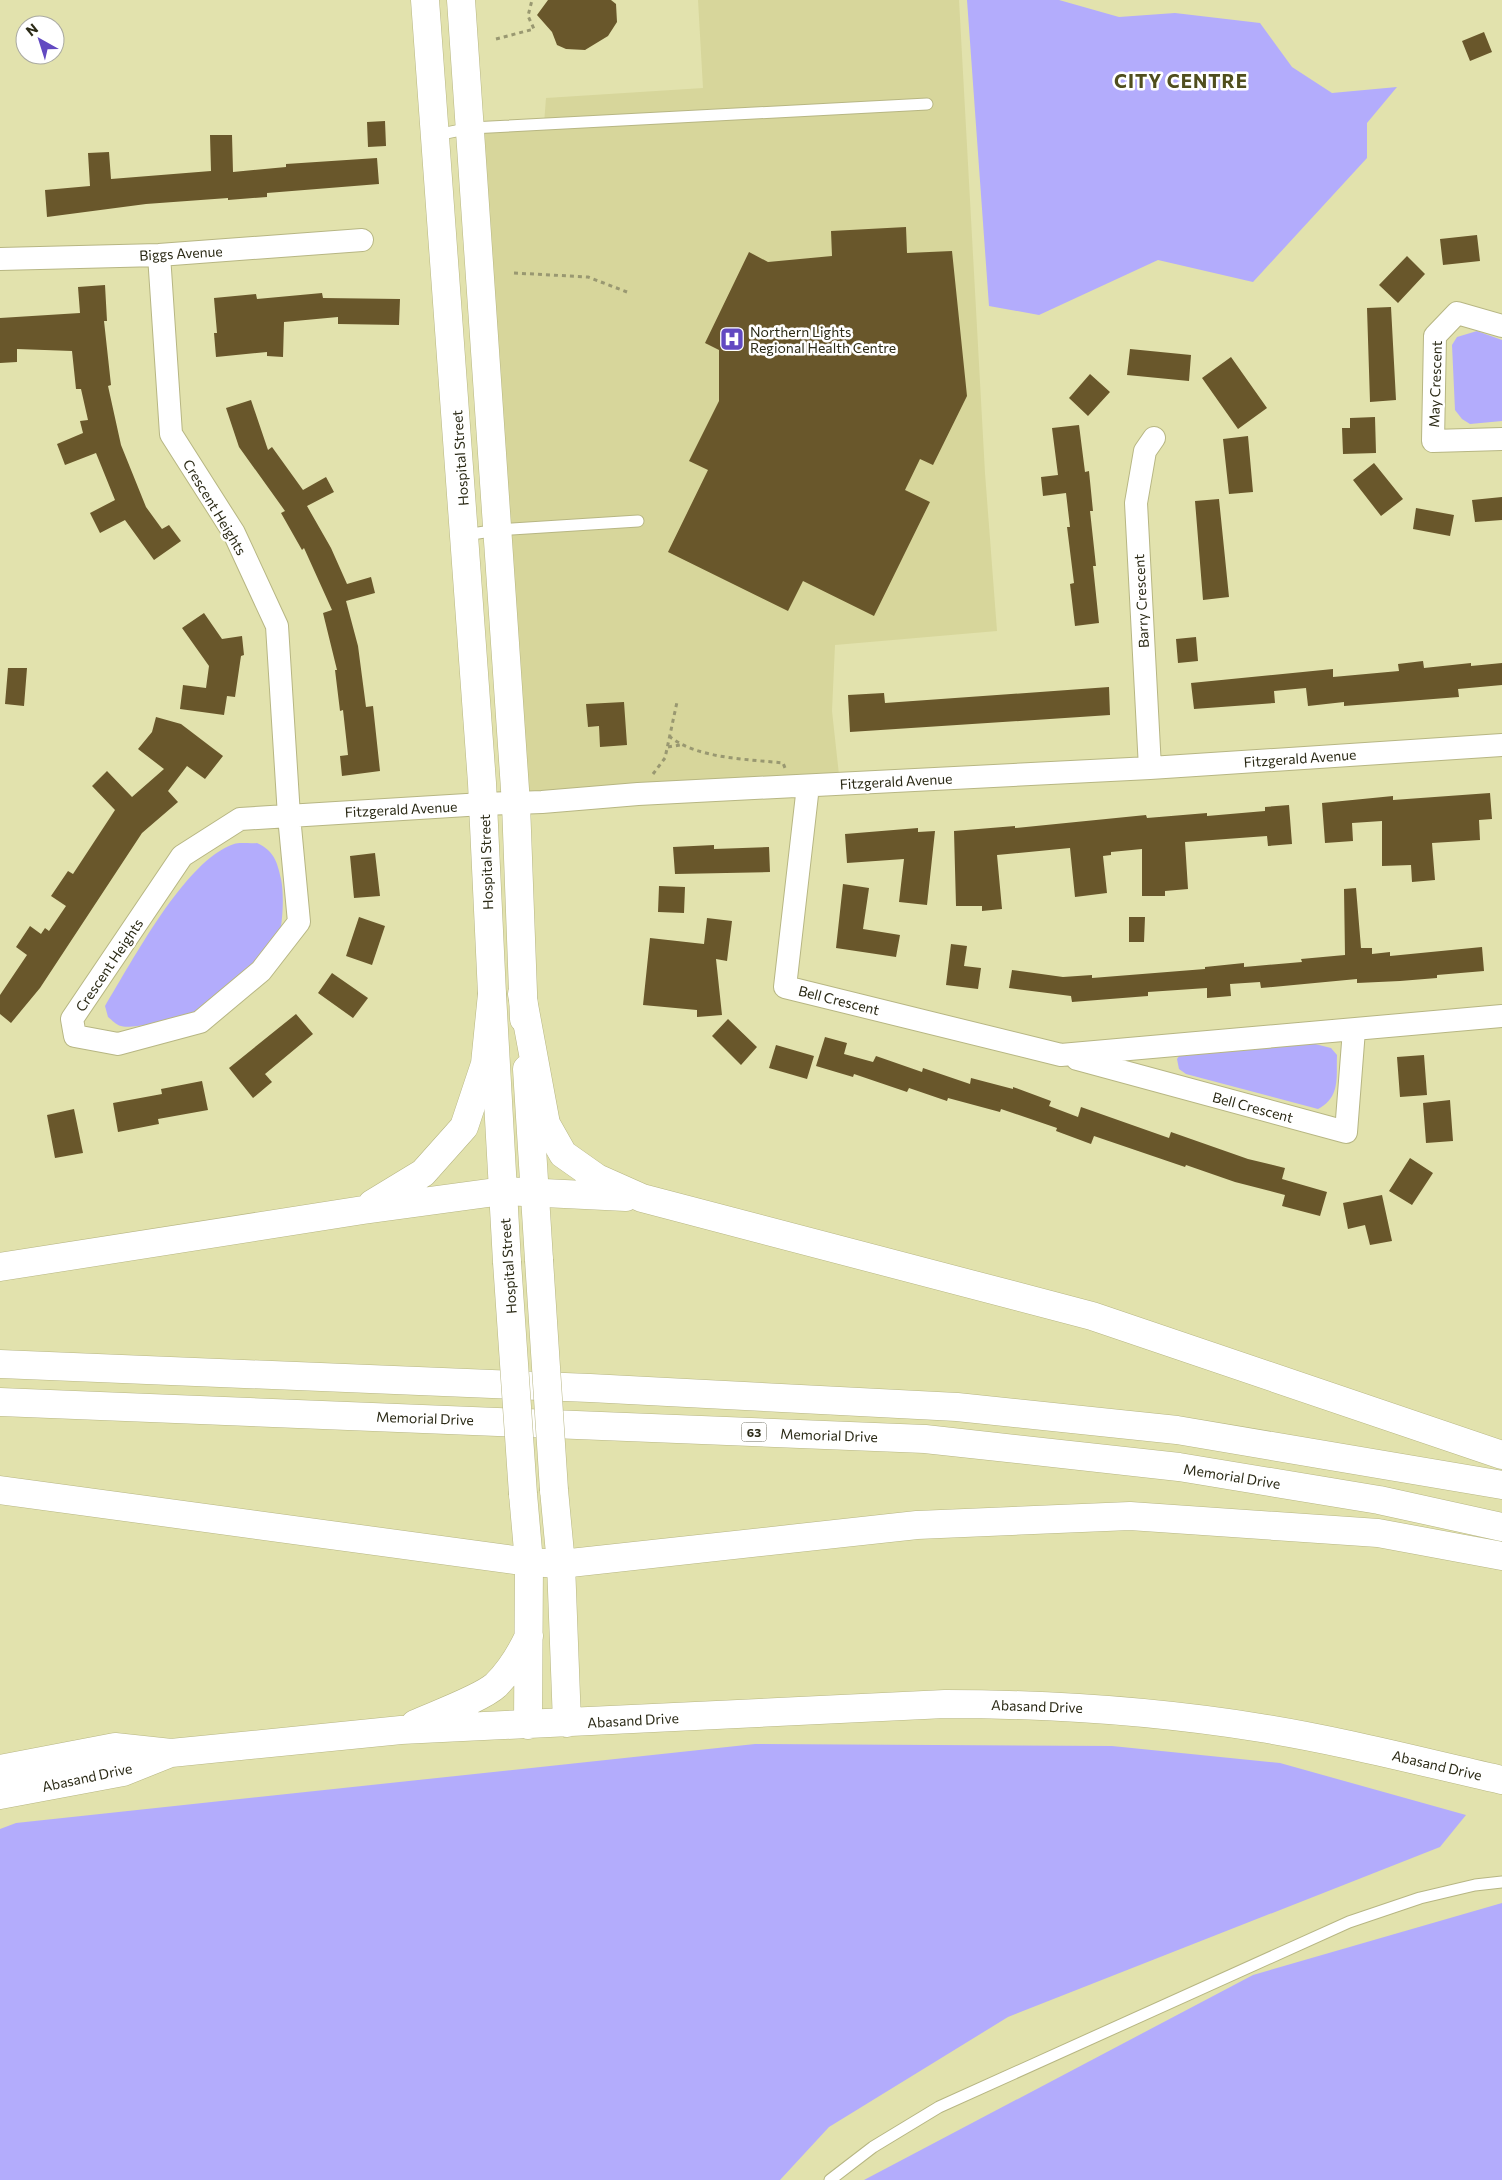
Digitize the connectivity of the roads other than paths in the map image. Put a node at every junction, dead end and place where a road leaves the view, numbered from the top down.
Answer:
1 (425, 0) edge
2 (461, 0) edge
3 (927, 104) dead end
4 (471, 128) junction
5 (436, 135) junction
6 (362, 240) dead end
7 (158, 255) junction
8 (0, 259) edge
9 (1502, 326) edge
10 (1154, 438) dead end
11 (1502, 439) edge
12 (638, 522) dead end
13 (498, 530) junction
14 (465, 535) junction
15 (1502, 746) edge
16 (1150, 768) junction
17 (800, 787) junction
18 (484, 804) junction
19 (516, 804) junction
20 (289, 816) junction
21 (492, 994) junction
22 (522, 994) junction
23 (1502, 1016) edge
24 (1354, 1030) junction
25 (1061, 1055) junction
26 (503, 1191) junction
27 (534, 1193) junction
28 (642, 1198) junction
29 (363, 1210) junction
30 (0, 1267) edge
31 (0, 1364) edge
32 (0, 1402) edge
33 (1502, 1455) edge
34 (1502, 1485) edge
35 (0, 1490) edge
36 (1502, 1527) edge
37 (1502, 1556) edge
38 (529, 1562) junction
39 (561, 1564) junction
40 (528, 1636) junction
41 (566, 1723) junction
42 (528, 1725) junction
43 (401, 1730) junction
44 (171, 1753) junction
45 (0, 1769) edge
46 (1502, 1780) edge
47 (0, 1796) edge
48 (1502, 1882) edge
49 (830, 2180) edge

1 - 5 main road, Hospital Street
2 - 4 main road
3 - 4 lane
4 - 5 lane
4 - 13 main road
5 - 14 main road, Hospital Street
6 - 7 street, Biggs Avenue
7 - 8 street, Biggs Avenue
7 - 20 street, Crescent Heights
9 - 11 street, May Crescent
10 - 16 street, Barry Crescent
12 - 13 lane
13 - 14 lane
13 - 19 main road
14 - 18 main road, Hospital Street
15 - 16 street, Fitzgerald Avenue
16 - 17 street, Fitzgerald Avenue
17 - 19 street, Fitzgerald Avenue
17 - 25 street, Bell Crescent
18 - 19 street, Fitzgerald Avenue
18 - 20 street, Fitzgerald Avenue
18 - 21 main road, Hospital Street
19 - 22 main road
20 - 20 street, Crescent Heights
21 - 26 main road, Hospital Street
21 - 29 main road
22 - 27 main road
22 - 28 main road
23 - 24 street, Bell Crescent
24 - 25 street, Bell Crescent
24 - 25 street, Bell Crescent
26 - 27 main road
26 - 29 main road
26 - 38 main road, Hospital Street, bridge
27 - 28 main road
27 - 39 main road, bridge
28 - 33 main road
29 - 30 main road
31 - 34 main road
32 - 36 main road, Memorial Drive / 63
35 - 38 main road
37 - 39 main road
38 - 39 main road
38 - 40 main road, Hospital Street
39 - 41 main road, Abasand Drive
40 - 42 main road, Hospital Street
40 - 43 main road
41 - 42 main road, Abasand Drive
41 - 46 main road, Abasand Drive
42 - 43 main road, Abasand Drive
43 - 44 main road, Abasand Drive
44 - 45 main road, Abasand Drive
44 - 47 main road, Abasand Drive
48 - 49 lane

